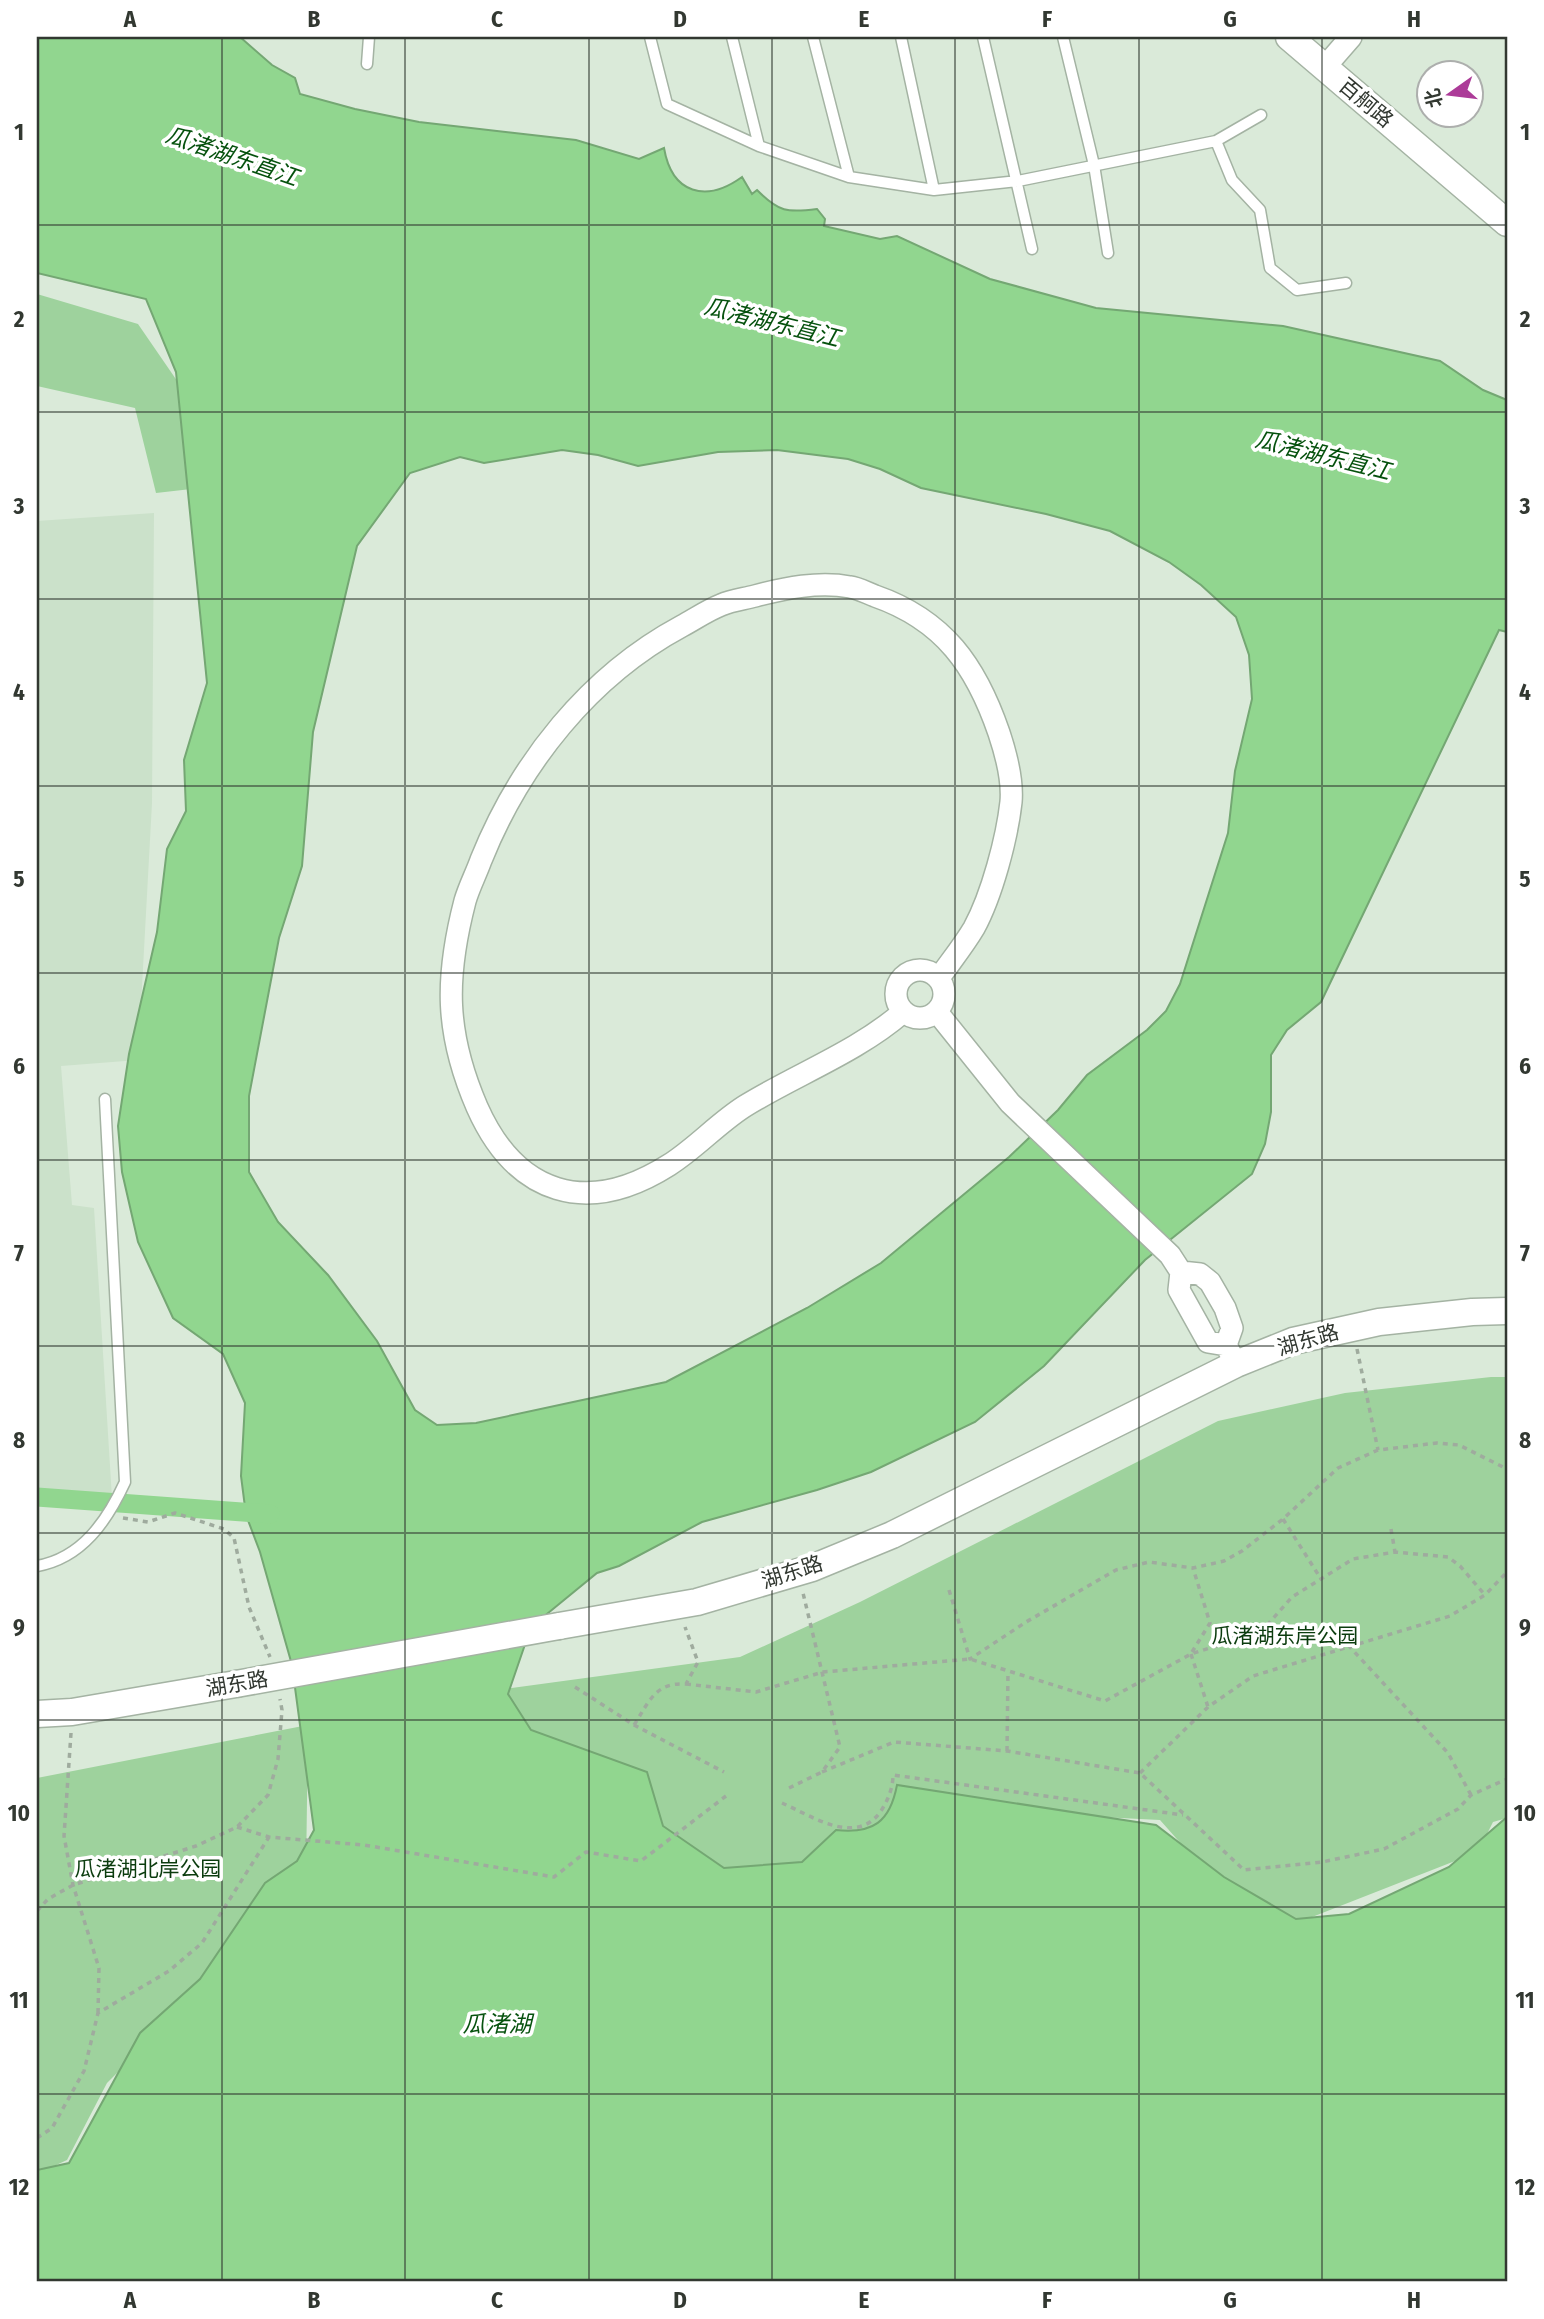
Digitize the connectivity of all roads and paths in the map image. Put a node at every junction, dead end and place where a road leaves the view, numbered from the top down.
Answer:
1 (369, 37) edge
2 (650, 37) edge
3 (732, 37) edge
4 (813, 37) edge
5 (901, 37) edge
6 (983, 37) edge
7 (1063, 37) edge
8 (1289, 37) edge
9 (1351, 37) edge
10 (368, 64) dead end
11 (1324, 68) junction
12 (1261, 115) dead end
13 (1216, 141) junction
14 (759, 146) junction
15 (1094, 165) junction
16 (849, 177) junction
17 (1018, 181) junction
18 (934, 190) junction
19 (1507, 223) edge
20 (1032, 248) dead end
21 (1108, 253) dead end
22 (1346, 283) dead end
23 (939, 978) junction
24 (903, 1012) junction
25 (937, 1012) junction
26 (105, 1099) dead end
27 (1176, 1263) junction
28 (1507, 1311) edge
29 (1352, 1328) junction
30 (1231, 1355) junction
31 (1378, 1450) junction
32 (1507, 1469) edge
33 (1283, 1519) junction
34 (1391, 1529) dead end
35 (1395, 1552) junction
36 (37, 1566) edge
37 (1193, 1568) junction
38 (796, 1572) junction
39 (1507, 1572) edge
40 (1321, 1579) junction
41 (949, 1590) dead end
42 (1485, 1595) junction
43 (677, 1605) junction
44 (1348, 1646) junction
45 (1191, 1654) junction
46 (970, 1659) junction
47 (1008, 1671) junction
48 (823, 1672) junction
49 (686, 1684) junction
50 (575, 1686) dead end
51 (1208, 1707) junction
52 (72, 1712) junction
53 (37, 1714) edge
54 (634, 1725) junction
55 (1007, 1752) junction
56 (724, 1772) dead end
57 (822, 1772) junction
58 (1140, 1773) junction
59 (1507, 1779) edge
60 (789, 1788) dead end
61 (1471, 1795) junction
62 (726, 1796) dead end
63 (782, 1803) dead end
64 (1186, 1816) junction
65 (237, 1827) dead end
66 (269, 1837) junction
67 (98, 2013) junction
68 (37, 2138) edge

1 - 10 lane
2 - 14 lane
3 - 14 lane
4 - 16 lane
5 - 18 lane
6 - 17 lane
7 - 15 lane
8 - 11 street, 百舸路
9 - 11 street
11 - 19 street, 百舸路
12 - 13 lane
13 - 15 lane
13 - 22 lane
14 - 16 lane
15 - 17 lane
15 - 21 lane
16 - 18 lane
17 - 18 lane
17 - 20 lane
23 - 24 street
23 - 24 street
23 - 25 street
24 - 25 street
25 - 27 street
26 - 36 lane
27 - 30 street
27 - 30 street
28 - 29 street, 湖东路
29 - 30 street, 湖东路
29 - 31 path
30 - 38 street, 湖东路
31 - 32 path
31 - 33 path
33 - 37 path
33 - 40 path
34 - 35 path
35 - 40 path
35 - 42 path
37 - 45 path
37 - 46 path
38 - 43 street, 湖东路
38 - 48 path
39 - 42 path
40 - 45 path
41 - 46 path
42 - 44 path
43 - 49 path
43 - 52 street, 湖东路, bridge
44 - 51 path
44 - 61 path
45 - 47 path
45 - 51 path
46 - 47 path
46 - 48 path
47 - 55 path
48 - 49 path
48 - 57 path
49 - 54 path
50 - 54 path
51 - 58 path
52 - 53 street, 湖东路
52 - 67 path
54 - 56 path
55 - 57 path
55 - 58 path
57 - 60 path
58 - 64 path
59 - 61 path
61 - 64 path
62 - 66 path
63 - 64 path
65 - 66 path
66 - 67 path
67 - 68 path

